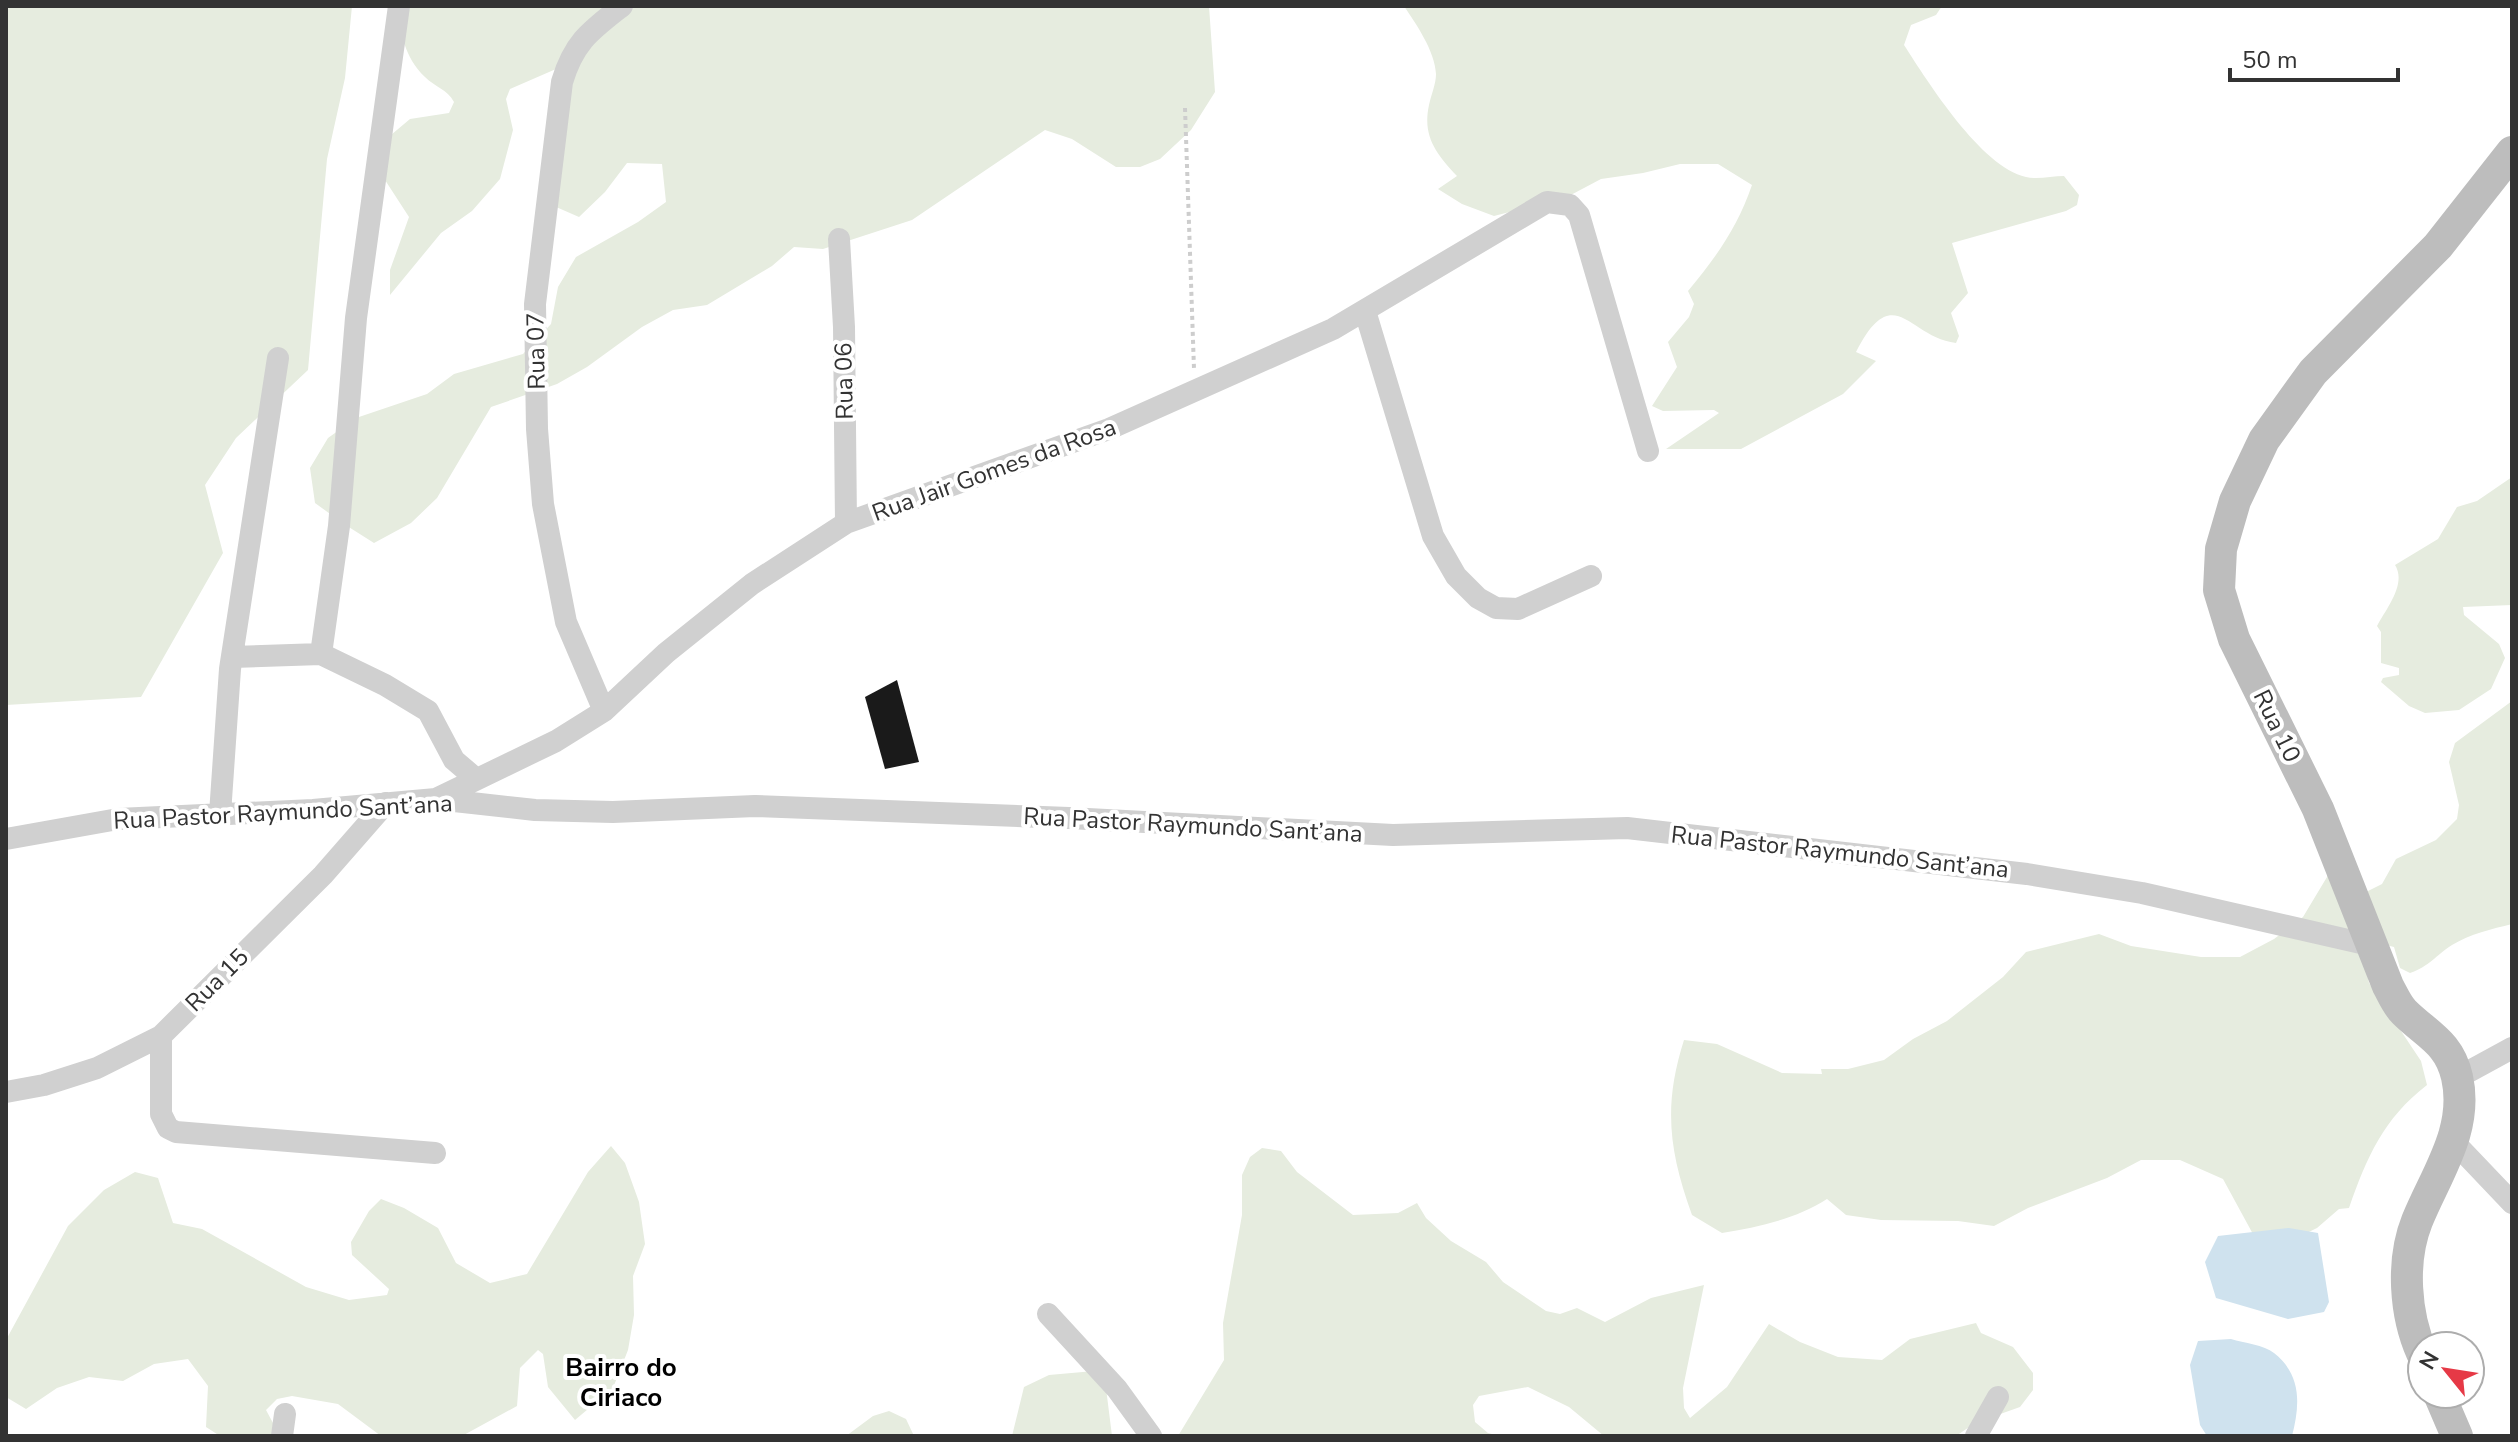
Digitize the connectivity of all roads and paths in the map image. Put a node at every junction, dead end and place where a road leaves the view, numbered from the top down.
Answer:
1 (399, 6) edge
2 (622, 6) edge
3 (1185, 108) dead end
4 (2512, 152) edge
5 (839, 239) dead end
6 (1365, 311) junction
7 (278, 358) dead end
8 (1194, 391) junction
9 (1648, 451) dead end
10 (846, 523) junction
11 (1591, 576) dead end
12 (321, 654) junction
13 (232, 657) junction
14 (604, 711) junction
15 (475, 778) junction
16 (436, 799) junction
17 (386, 803) junction
18 (220, 814) junction
19 (6, 839) edge
20 (2374, 946) junction
21 (161, 1036) junction
22 (2512, 1048) edge
23 (2457, 1078) junction
24 (6, 1092) edge
25 (2454, 1142) junction
26 (435, 1153) dead end
27 (2512, 1203) edge
28 (1048, 1314) dead end
29 (2416, 1330) edge
30 (1998, 1397) dead end
31 (2446, 1410) edge
32 (1151, 1436) edge
33 (1976, 1436) edge
34 (2457, 1436) edge

1 - 12 street
2 - 14 street, Rua 07
3 - 8 path
4 - 20 street, Rua 10
5 - 10 street, Rua 06
6 - 8 street, Rua Jair Gomes da Rosa
6 - 9 street, Rua Jair Gomes da Rosa
6 - 11 street
7 - 13 street
8 - 10 street, Rua Jair Gomes da Rosa
10 - 14 street, Rua Jair Gomes da Rosa
12 - 13 street
12 - 15 street
13 - 18 street
14 - 15 street, Rua Jair Gomes da Rosa
15 - 16 street, Rua Jair Gomes da Rosa
16 - 17 street, Rua Pastor Raymundo Sant’ana
16 - 20 street, Rua Pastor Raymundo Sant’ana
17 - 18 street, Rua Pastor Raymundo Sant’ana
17 - 21 street, Rua 15
18 - 19 street, Rua Pastor Raymundo Sant’ana
20 - 23 street, Rua 10
21 - 24 street, Rua 15
21 - 26 street
22 - 23 street
23 - 25 street, Rua 10
25 - 27 street
25 - 29 street, Rua 10
28 - 32 street
30 - 33 street
31 - 34 street

